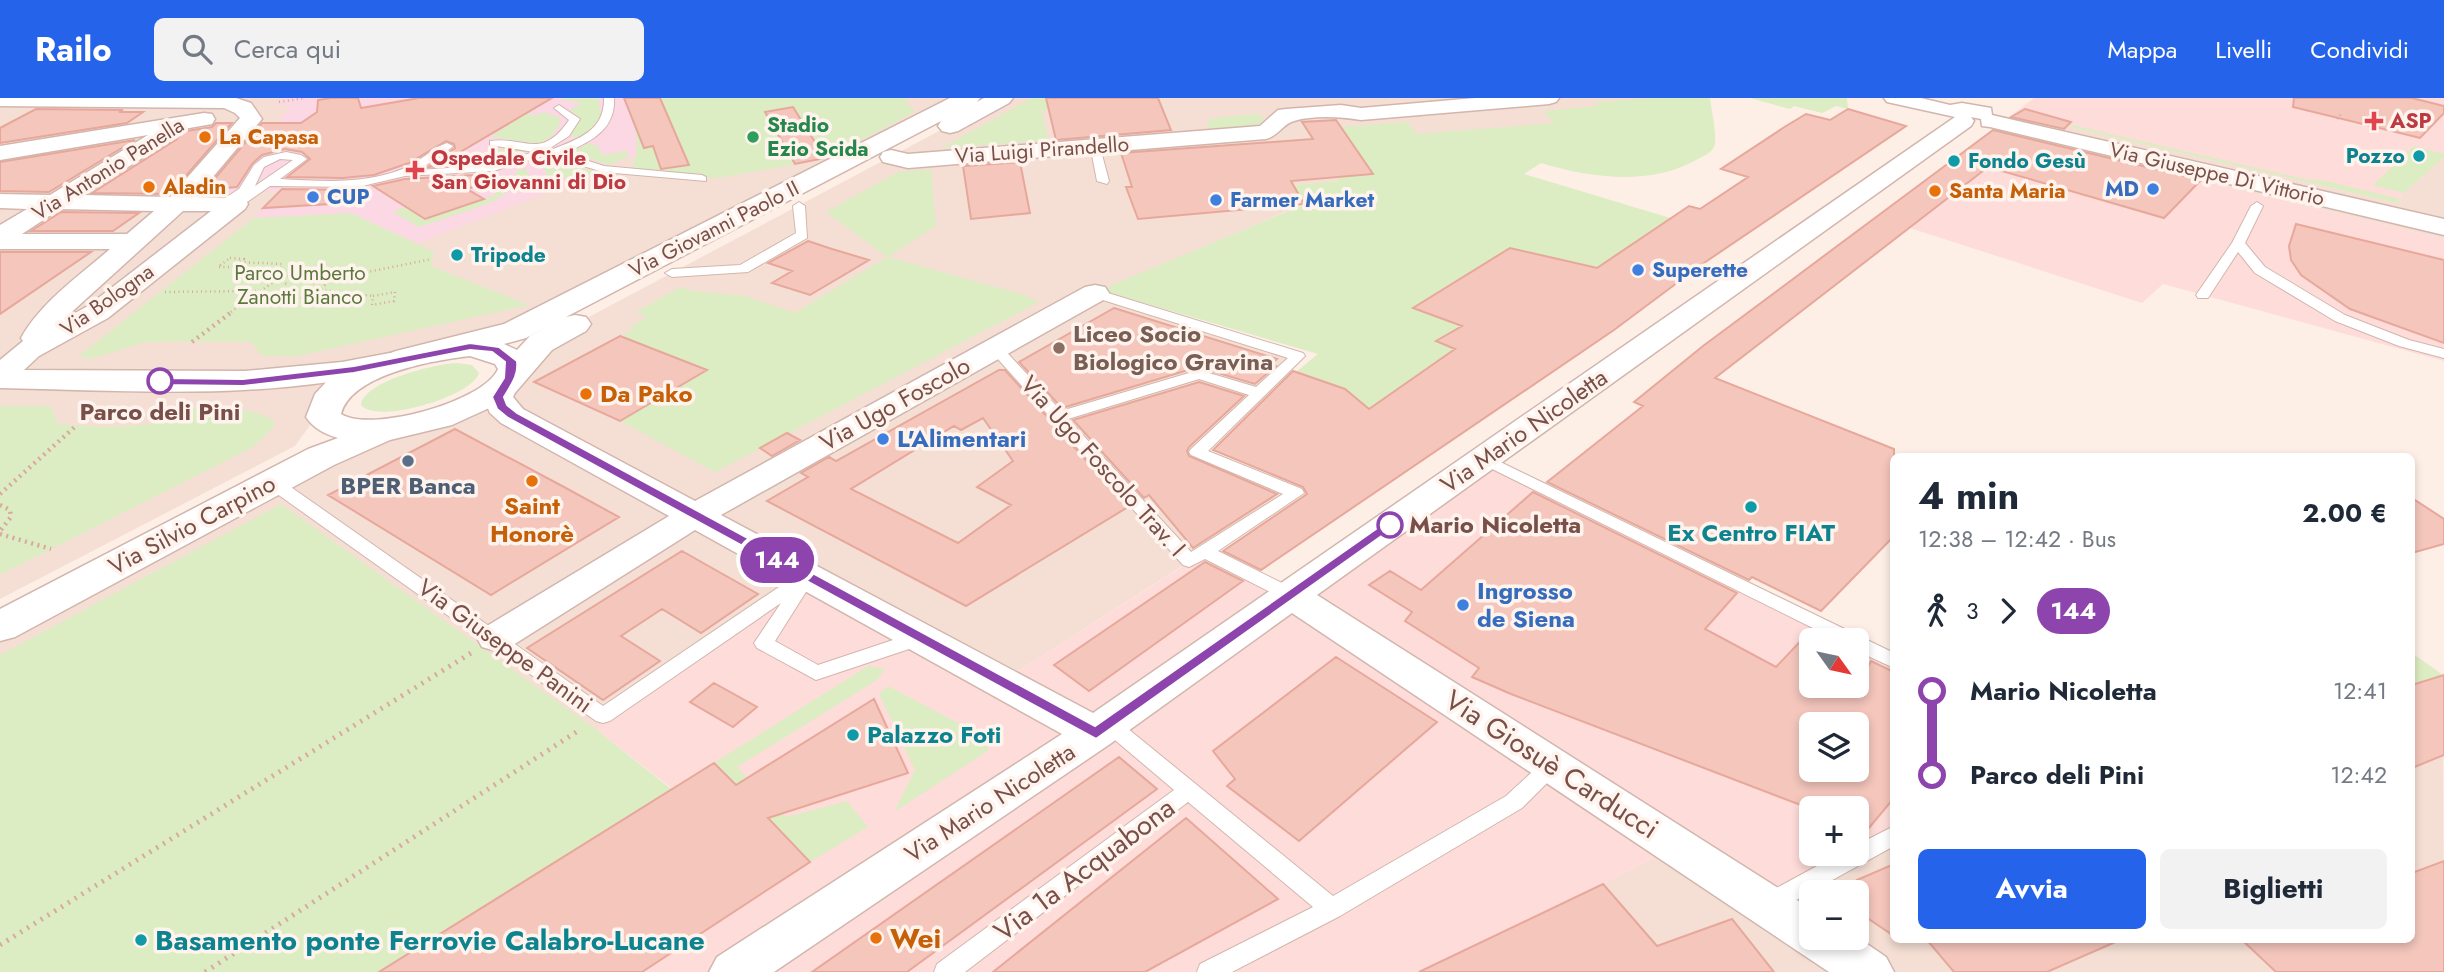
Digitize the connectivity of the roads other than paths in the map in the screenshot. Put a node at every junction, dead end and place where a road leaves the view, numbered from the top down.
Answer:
1 (609, 98) edge
2 (968, 98) edge
3 (1001, 98) edge
4 (1414, 98) edge
5 (1549, 98) edge
6 (1895, 98) edge
7 (1994, 98) edge
8 (0, 100) edge
9 (216, 102) junction
10 (559, 108) dead end
11 (1253, 111) dead end
12 (1207, 115) dead end
13 (1969, 116) junction
14 (185, 121) junction
15 (240, 132) junction
16 (1193, 139) junction
17 (494, 143) dead end
18 (447, 146) dead end
19 (1094, 147) junction
20 (547, 151) junction
21 (0, 153) edge
22 (891, 157) junction
23 (393, 177) junction
24 (702, 179) dead end
25 (1103, 181) dead end
26 (267, 182) junction
27 (0, 201) edge
28 (54, 202) junction
29 (177, 204) junction
30 (229, 204) junction
31 (2257, 206) dead end
32 (2444, 228) edge
33 (0, 236) edge
34 (0, 241) edge
35 (134, 242) junction
36 (2238, 243) junction
37 (1095, 293) joint
38 (2203, 295) dead end
39 (454, 348) junction
40 (995, 348) junction
41 (29, 351) junction
42 (2444, 354) edge
43 (418, 356) junction
44 (0, 378) edge
45 (243, 382) junction
46 (508, 393) junction
47 (1259, 393) junction
48 (323, 409) junction
49 (1059, 416) junction
50 (404, 427) junction
51 (1484, 459) junction
52 (272, 482) junction
53 (695, 515) junction
54 (1205, 552) junction
55 (807, 576) junction
56 (1291, 595) junction
57 (0, 599) edge
58 (0, 627) edge
59 (1826, 628) edge
60 (496, 638) junction
61 (920, 638) junction
62 (1869, 649) edge
63 (1890, 659) edge
64 (1102, 729) junction
65 (1553, 766) junction
66 (1189, 790) junction
67 (1890, 837) edge
68 (1767, 904) junction
69 (1332, 909) junction
70 (1799, 926) edge
71 (1836, 950) edge
72 (734, 972) edge
73 (946, 972) edge
74 (1209, 972) edge
75 (1869, 972) edge

1 - 20 lane
2 - 39 street, Via Giovanni Paolo II
3 - 22 street, Via Giovanni Paolo II
4 - 11 street
5 - 16 street, Via Luigi Pirandello
6 - 13 street, Via Giuseppe Di Vittorio
7 - 13 street, Via Mario Nicoletta
8 - 9 street
9 - 14 street, Via Antonio Panella
9 - 15 street
10 - 20 lane
12 - 16 street
13 - 32 street, Via Giuseppe Di Vittorio
13 - 51 street, Via Mario Nicoletta
14 - 15 street, Via Antonio Panella
14 - 21 street
14 - 28 street, Via Antonio Panella
15 - 29 street, Via Bologna
16 - 19 street, Via Luigi Pirandello
17 - 20 lane
18 - 23 lane
19 - 22 street, Via Luigi Pirandello
19 - 25 lane
20 - 23 lane
20 - 24 lane
22 - 46 street, Via Giovanni Paolo II
23 - 26 lane
26 - 30 lane
26 - 30 lane
27 - 28 street
28 - 29 street
28 - 33 street, Via Antonio Panella
29 - 30 street
29 - 35 street, Via Bologna
30 - 41 street, Via Bologna
31 - 36 lane
34 - 35 street
35 - 41 street, Via Bologna
36 - 38 lane
36 - 42 lane
37 - 40 street, Via Ugo Foscolo
37 - 47 lane
39 - 43 street, Via Silvio Carpino
39 - 46 street
40 - 49 lane, Via Ugo Foscolo Trav. I
40 - 53 street, Via Ugo Foscolo
41 - 44 street
43 - 45 street
43 - 48 street, Via Silvio Carpino
44 - 45 street
45 - 48 street
46 - 50 street, Via Giovanni Paolo II
46 - 53 street
47 - 49 lane
47 - 54 lane
48 - 50 street
48 - 57 street, Via Silvio Carpino
49 - 54 lane, Via Ugo Foscolo Trav. I
50 - 52 street, Via Silvio Carpino
51 - 56 street, Via Mario Nicoletta
51 - 59 lane
52 - 58 street, Via Silvio Carpino
52 - 60 lane, Via Giuseppe Panini
53 - 55 street
53 - 60 street, Via Ugo Foscolo
54 - 56 lane, Via Ugo Foscolo Trav. I
55 - 60 lane, Via Giuseppe Panini
55 - 61 street
55 - 61 lane
56 - 64 street, Via Mario Nicoletta
56 - 65 street, Via Giosuè Carducci
61 - 64 street
62 - 63 lane
64 - 66 lane
64 - 72 street, Via Mario Nicoletta
65 - 68 street, Via Giosuè Carducci
65 - 69 lane
66 - 69 lane
66 - 73 lane, Via 1a Acquabona
67 - 68 lane
68 - 70 street, Via Giosuè Carducci
69 - 74 lane
71 - 75 street

